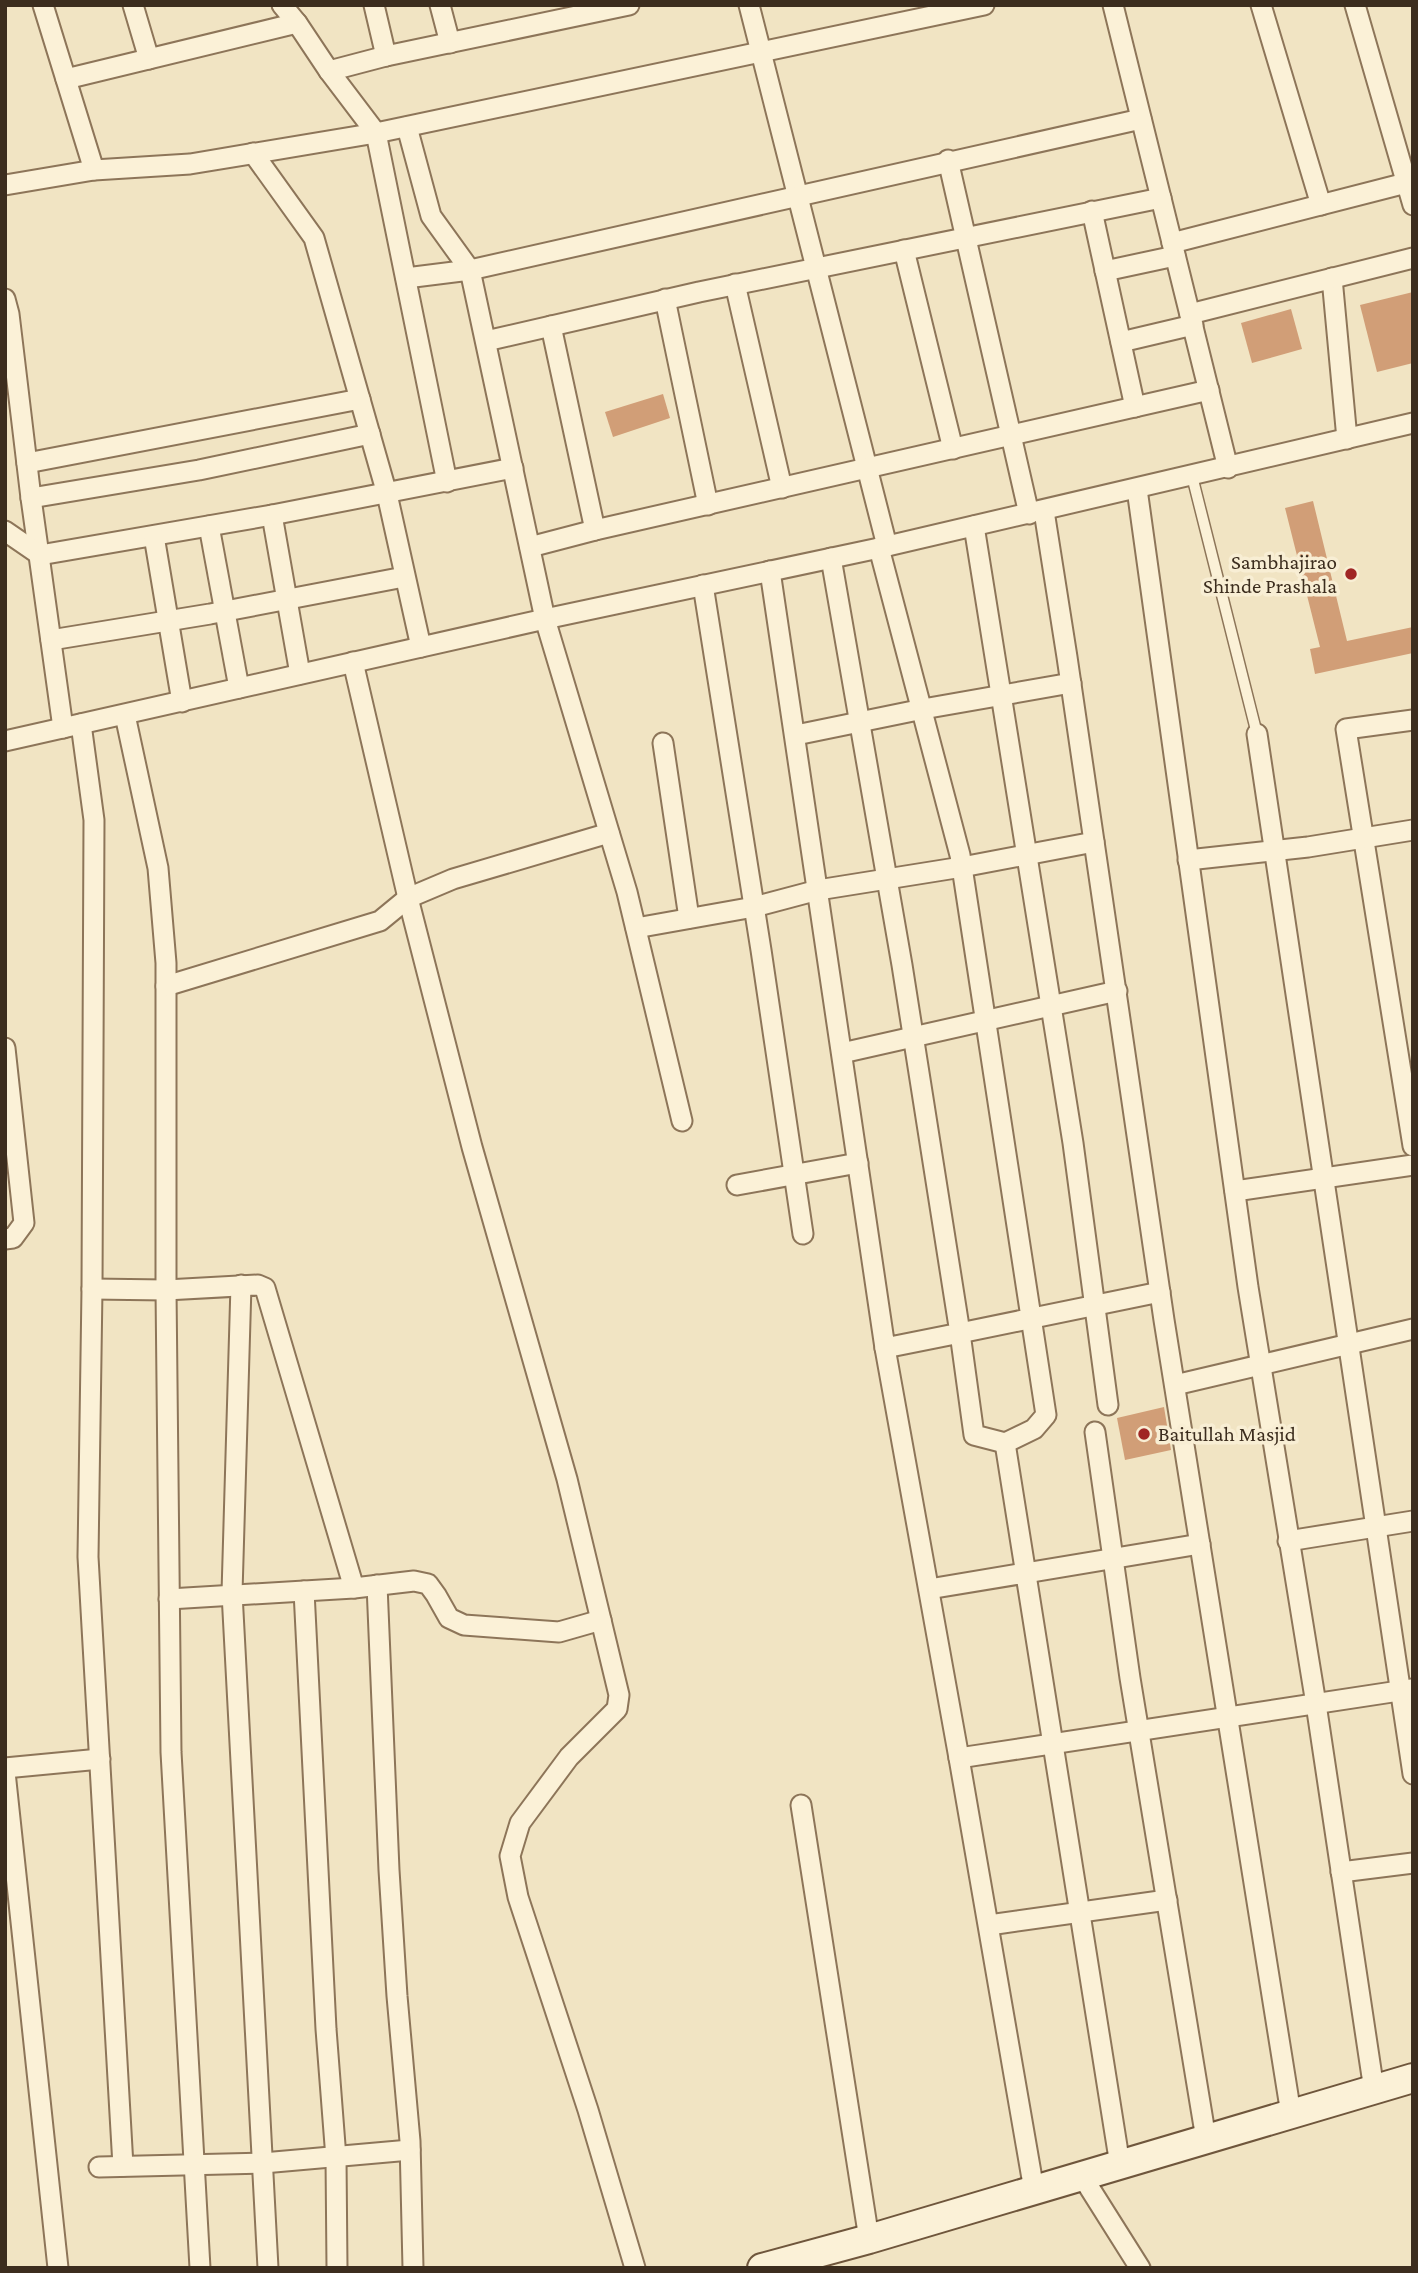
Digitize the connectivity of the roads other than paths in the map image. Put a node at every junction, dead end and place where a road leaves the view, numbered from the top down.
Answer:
1 (43, 5) edge
2 (133, 5) edge
3 (282, 5) edge
4 (374, 5) edge
5 (440, 5) edge
6 (749, 5) edge
7 (984, 5) edge
8 (1113, 5) edge
9 (1261, 5) edge
10 (1355, 5) edge
11 (620, 6) edge
12 (297, 23) junction
13 (450, 43) junction
14 (761, 52) junction
15 (386, 56) junction
16 (149, 59) junction
17 (329, 71) junction
18 (66, 79) junction
19 (1141, 119) junction
20 (407, 127) junction
21 (376, 133) junction
22 (254, 153) junction
23 (948, 160) junction
24 (94, 170) junction
25 (1406, 183) junction
26 (5, 185) edge
27 (798, 195) junction
28 (1161, 198) junction
29 (1321, 205) junction
30 (1413, 205) edge
31 (1092, 211) junction
32 (966, 237) junction
33 (1174, 249) junction
34 (904, 250) junction
35 (1413, 258) edge
36 (816, 268) junction
37 (470, 270) junction
38 (1105, 271) junction
39 (406, 278) junction
40 (1332, 278) junction
41 (735, 284) junction
42 (5, 299) edge
43 (664, 299) junction
44 (1191, 319) junction
45 (551, 326) junction
46 (486, 341) junction
47 (1121, 342) junction
48 (1209, 390) junction
49 (360, 399) junction
50 (1135, 407) junction
51 (1413, 423) edge
52 (370, 434) junction
53 (1011, 436) junction
54 (1347, 439) junction
55 (953, 449) junction
56 (27, 463) junction
57 (513, 468) junction
58 (1228, 468) junction
59 (867, 469) junction
60 (1192, 477) junction
61 (447, 482) junction
62 (782, 488) junction
63 (1137, 489) junction
64 (387, 494) junction
65 (31, 498) junction
66 (708, 505) junction
67 (1036, 512) junction
68 (272, 515) junction
69 (209, 526) junction
70 (974, 526) junction
71 (595, 530) junction
72 (5, 531) edge
73 (154, 536) junction
74 (530, 547) junction
75 (883, 547) junction
76 (40, 555) junction
77 (831, 558) junction
78 (770, 570) junction
79 (404, 577) junction
80 (703, 584) junction
81 (285, 598) junction
82 (224, 611) junction
83 (545, 619) junction
84 (168, 620) junction
85 (51, 640) junction
86 (421, 647) junction
87 (353, 662) junction
88 (300, 674) junction
89 (1071, 682) junction
90 (239, 688) junction
91 (1001, 695) junction
92 (182, 702) junction
93 (923, 709) junction
94 (125, 715) junction
95 (1413, 720) edge
96 (859, 722) junction
97 (72, 726) junction
98 (1258, 734) joint
99 (796, 735) junction
100 (5, 741) edge
101 (663, 743) dead end
102 (1413, 830) edge
103 (609, 833) junction
104 (1363, 838) junction
105 (1094, 842) junction
106 (1274, 851) junction
107 (1026, 855) junction
108 (1188, 860) junction
109 (962, 867) junction
110 (887, 879) junction
111 (818, 890) junction
112 (408, 898) junction
113 (754, 906) junction
114 (689, 918) junction
115 (636, 928) junction
116 (166, 986) junction
117 (1117, 991) junction
118 (1051, 1006) junction
119 (986, 1020) junction
120 (914, 1037) junction
121 (5, 1048) edge
122 (842, 1053) junction
123 (682, 1121) dead end
124 (1413, 1146) edge
125 (858, 1163) junction
126 (1413, 1165) edge
127 (794, 1174) junction
128 (1325, 1178) junction
129 (737, 1185) dead end
130 (1236, 1191) junction
131 (803, 1234) dead end
132 (5, 1239) edge
133 (241, 1285) junction
134 (92, 1289) junction
135 (166, 1290) junction
136 (1160, 1292) junction
137 (1095, 1305) junction
138 (1031, 1318) junction
139 (1413, 1329) edge
140 (960, 1333) junction
141 (1350, 1344) junction
142 (885, 1348) junction
143 (1261, 1365) junction
144 (1175, 1385) junction
145 (1108, 1405) dead end
146 (1095, 1432) dead end
147 (1005, 1443) junction
148 (1413, 1521) edge
149 (1376, 1527) junction
150 (1289, 1541) junction
151 (1200, 1544) junction
152 (1112, 1559) junction
153 (1026, 1573) junction
154 (377, 1585) junction
155 (354, 1588) junction
156 (929, 1589) junction
157 (304, 1591) junction
158 (232, 1593) junction
159 (169, 1598) junction
160 (601, 1620) junction
161 (1407, 1690) edge
162 (1316, 1704) junction
163 (1228, 1717) junction
164 (1139, 1731) junction
165 (1053, 1744) junction
166 (960, 1758) junction
167 (100, 1759) junction
168 (5, 1770) edge
169 (1413, 1774) edge
170 (801, 1805) dead end
171 (1413, 1863) edge
172 (1341, 1872) junction
173 (1167, 1900) junction
174 (1080, 1912) junction
175 (989, 1925) junction
176 (1413, 2078) edge
177 (1374, 2090) junction
178 (1291, 2114) junction
179 (1206, 2139) junction
180 (410, 2150) junction
181 (336, 2158) junction
182 (194, 2164) junction
183 (263, 2164) junction
184 (1120, 2165) junction
185 (123, 2166) junction
186 (99, 2167) dead end
187 (1082, 2176) junction
188 (1034, 2190) junction
189 (869, 2239) junction
190 (58, 2268) edge
191 (200, 2268) edge
192 (268, 2268) edge
193 (337, 2268) edge
194 (413, 2268) edge
195 (635, 2268) edge
196 (762, 2268) edge
197 (1140, 2268) edge

1 - 18 street
2 - 16 street
3 - 12 street
4 - 15 street
5 - 13 street
6 - 14 street
7 - 14 street
8 - 19 street
9 - 29 street
10 - 25 street
11 - 13 street
12 - 16 street
12 - 17 street
13 - 15 street
14 - 20 street
14 - 27 street
15 - 17 street
16 - 18 street
17 - 21 street
18 - 24 street
19 - 23 street
19 - 28 street
20 - 21 street
20 - 37 street
21 - 22 street
21 - 39 street
22 - 24 street
22 - 49 street
23 - 27 street
23 - 32 street
24 - 26 street
25 - 29 street
25 - 30 street
27 - 36 street
27 - 37 street
28 - 31 street
28 - 33 street
29 - 33 street
31 - 32 street
31 - 38 street
32 - 34 street
32 - 53 street
33 - 38 street
33 - 44 street
34 - 36 street
34 - 55 street
35 - 40 street
36 - 41 street
36 - 59 street
37 - 39 street
37 - 46 street
38 - 47 street
39 - 61 street
40 - 44 street
40 - 54 street
41 - 43 street
41 - 62 street
42 - 56 street
43 - 45 street
43 - 66 street
44 - 47 street
44 - 48 street
45 - 46 street
45 - 71 street
46 - 57 street
47 - 50 street
48 - 50 street
48 - 58 street
49 - 52 street
49 - 56 street
50 - 53 street
51 - 54 street
52 - 64 street
52 - 65 street
53 - 55 street
53 - 67 street
54 - 58 street
55 - 59 street
56 - 65 street
57 - 61 street
57 - 74 street
58 - 60 street
59 - 62 street
59 - 75 street
60 - 63 street
60 - 98 lane
61 - 64 street
62 - 66 street
63 - 67 street
63 - 108 street
64 - 68 street
64 - 79 street
65 - 76 street
66 - 71 street
67 - 70 street
67 - 89 street
68 - 69 street
68 - 81 street
69 - 73 street
69 - 82 street
70 - 75 street
70 - 91 street
71 - 74 street
72 - 76 street
73 - 76 street
73 - 84 street
74 - 83 street
75 - 77 street
75 - 93 street
76 - 85 street
77 - 78 street
77 - 96 street
78 - 80 street
78 - 99 street
79 - 81 street
79 - 86 street
80 - 83 street
80 - 113 street
81 - 82 street
81 - 88 street
82 - 84 street
82 - 90 street
83 - 86 street
83 - 103 street
84 - 85 street
84 - 92 street
85 - 97 street
86 - 87 street
87 - 88 street
87 - 112 street
88 - 90 street
89 - 91 street
89 - 105 street
90 - 92 street
91 - 93 street
91 - 107 street
92 - 94 street
93 - 96 street
93 - 109 street
94 - 97 street
94 - 116 street
95 - 104 street
96 - 99 street
96 - 110 street
97 - 100 street
97 - 134 street
98 - 106 street
99 - 111 street
101 - 114 street
102 - 104 street
103 - 112 street
103 - 115 street
104 - 106 street
104 - 124 street
105 - 107 street
105 - 117 street
106 - 108 street
106 - 128 street
107 - 109 street
107 - 118 street
108 - 130 street
109 - 110 street
109 - 119 street
110 - 111 street
110 - 120 street
111 - 113 street
111 - 122 street
112 - 116 street
112 - 160 street
113 - 114 street
113 - 127 street
114 - 115 street
115 - 123 street
116 - 135 street
117 - 118 street
117 - 136 street
118 - 119 street
118 - 137 street
119 - 120 street
119 - 138 street
120 - 122 street
120 - 140 street
121 - 132 street
122 - 125 street
125 - 127 street
125 - 142 street
126 - 128 street
127 - 129 street
127 - 131 street
128 - 130 street
128 - 141 street
130 - 143 street
133 - 135 street
133 - 155 street
133 - 158 street
134 - 135 street
134 - 167 street
135 - 159 street
136 - 137 street
136 - 144 street
137 - 138 street
137 - 145 street
138 - 140 street
138 - 147 street
139 - 141 street
140 - 142 street
140 - 147 street
141 - 143 street
141 - 149 street
142 - 156 street
143 - 144 street
143 - 150 street
144 - 151 street
146 - 152 street
147 - 153 street
148 - 149 street
149 - 150 street
149 - 161 street
150 - 162 street
151 - 152 street
151 - 163 street
152 - 153 street
152 - 164 street
153 - 156 street
153 - 165 street
154 - 155 street
154 - 160 street
154 - 180 street
155 - 157 street
156 - 166 street
157 - 158 street
157 - 181 street
158 - 159 street
158 - 183 street
159 - 182 street
160 - 195 street
161 - 162 street
161 - 169 street
162 - 163 street
162 - 172 street
163 - 164 street
163 - 178 street
164 - 165 street
164 - 173 street
165 - 166 street
165 - 174 street
166 - 175 street
167 - 168 street
167 - 185 street
168 - 190 street
170 - 189 street
171 - 172 street
172 - 177 street
173 - 174 street
173 - 179 street
174 - 175 street
174 - 184 street
175 - 188 street
176 - 177 main road
177 - 178 main road
178 - 179 main road
179 - 184 main road
180 - 181 street
180 - 194 street
181 - 183 street
181 - 193 street
182 - 183 street
182 - 185 street
182 - 191 street
183 - 192 street
184 - 187 main road
185 - 186 street
187 - 188 main road
187 - 197 street
188 - 189 main road
189 - 196 main road

